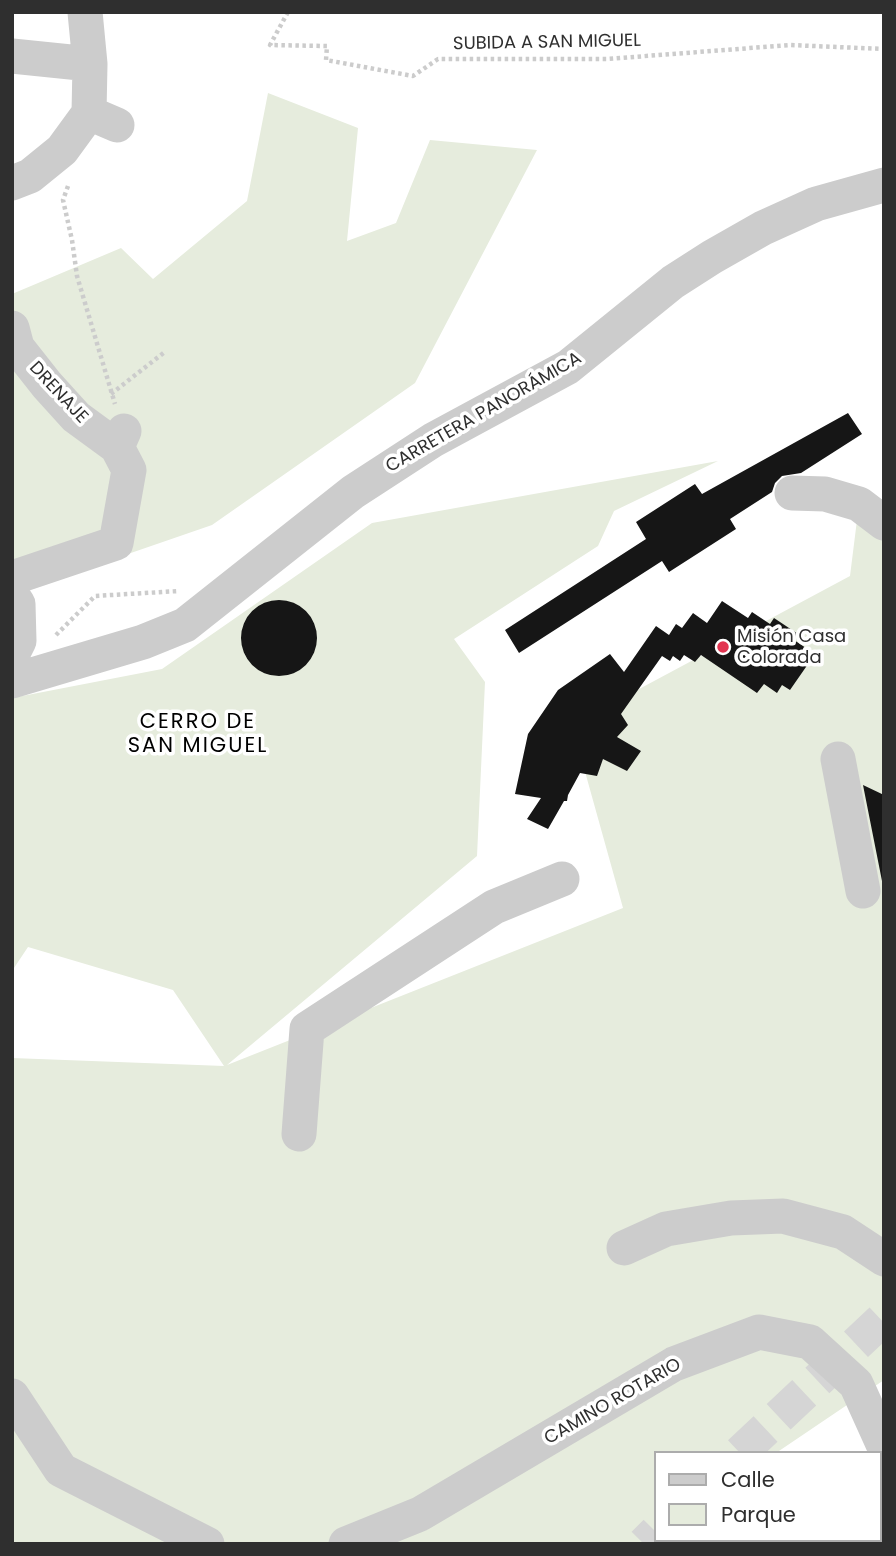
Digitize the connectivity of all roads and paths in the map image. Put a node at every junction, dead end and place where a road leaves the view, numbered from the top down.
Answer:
1 (85, 12) edge
2 (287, 13) edge
3 (884, 50) edge
4 (12, 56) edge
5 (90, 64) junction
6 (62, 150) junction
7 (12, 183) edge
8 (884, 186) edge
9 (12, 328) edge
10 (166, 351) dead end
11 (111, 394) junction
12 (121, 439) junction
13 (792, 493) dead end
14 (884, 523) edge
15 (12, 578) edge
16 (184, 590) dead end
17 (12, 595) edge
18 (49, 642) dead end
19 (12, 655) edge
20 (12, 681) edge
21 (838, 759) dead end
22 (562, 879) dead end
23 (863, 891) dead end
24 (299, 1135) dead end
25 (624, 1248) dead end
26 (884, 1259) edge
27 (12, 1396) edge
28 (884, 1446) edge
29 (208, 1544) edge
30 (346, 1544) edge

1 - 5 street
2 - 3 path, SUBIDA A SAN MIGUEL
4 - 5 street
5 - 6 street
6 - 7 street
6 - 11 path
8 - 20 street, CARRETERA PANORÁMICA
9 - 12 street, DRENAJE
10 - 11 path
11 - 12 path
12 - 15 street
13 - 14 street
16 - 18 path
17 - 19 street
21 - 23 street
22 - 24 street
25 - 26 street
27 - 29 street
28 - 30 street, CAMINO ROTARIO

